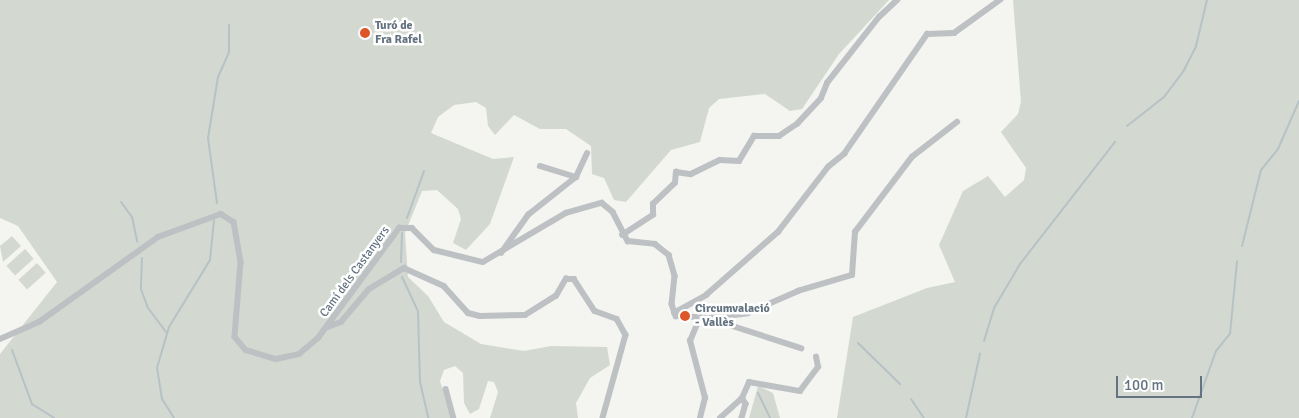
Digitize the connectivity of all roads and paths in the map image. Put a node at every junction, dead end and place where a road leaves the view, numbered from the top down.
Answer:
1 (897, 0) edge
2 (1000, 0) edge
3 (957, 122) dead end
4 (587, 153) dead end
5 (540, 166) dead end
6 (576, 177) junction
7 (622, 235) junction
8 (498, 257) junction
9 (674, 313) junction
10 (700, 318) junction
11 (709, 318) junction
12 (328, 327) junction
13 (0, 339) edge
14 (802, 348) dead end
15 (816, 357) dead end
16 (446, 389) dead end
17 (742, 398) junction
18 (454, 418) edge
19 (603, 418) edge
20 (700, 418) edge
21 (720, 418) edge
22 (742, 418) edge

1 - 7 street
2 - 9 street
3 - 11 street
4 - 6 street
5 - 6 street
6 - 8 street
7 - 8 street
7 - 9 street
8 - 12 street, Camí dels Castanyers
9 - 10 street
10 - 11 street
10 - 20 street
11 - 14 street
12 - 13 street, Camí dels Castanyers
12 - 19 street
15 - 17 street
16 - 18 street
17 - 21 street
17 - 22 street

